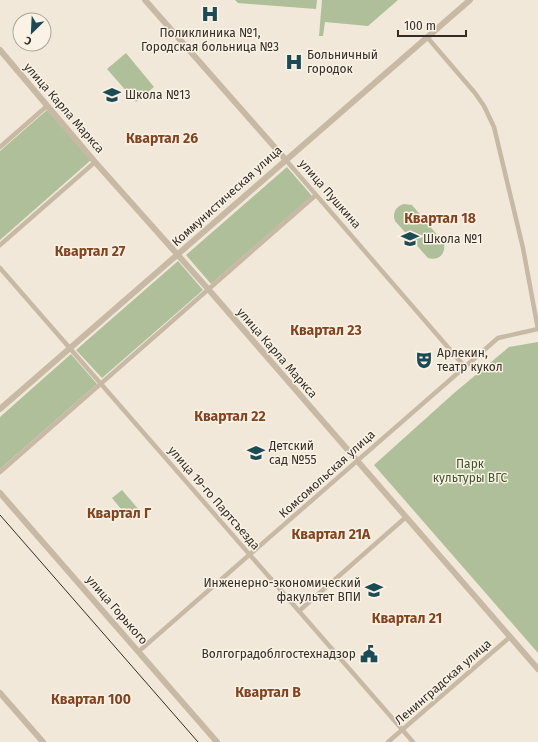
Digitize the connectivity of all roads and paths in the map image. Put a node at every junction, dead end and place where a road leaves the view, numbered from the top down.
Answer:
1 (145, 0) edge
2 (470, 0) edge
3 (427, 36) junction
4 (0, 50) edge
5 (47, 106) junction
6 (0, 147) edge
7 (285, 160) junction
8 (96, 162) junction
9 (316, 196) junction
10 (0, 245) edge
11 (178, 255) junction
12 (0, 268) edge
13 (209, 290) junction
14 (538, 329) edge
15 (70, 349) junction
16 (465, 367) junction
17 (102, 384) junction
18 (0, 409) edge
19 (356, 460) junction
20 (0, 472) edge
21 (0, 493) edge
22 (406, 517) junction
23 (250, 555) junction
24 (299, 611) junction
25 (510, 637) junction
26 (138, 652) junction
27 (538, 669) edge
28 (0, 693) edge
29 (403, 730) junction
30 (43, 742) edge
31 (217, 742) edge
32 (388, 742) edge
33 (413, 742) edge

1 - 7 street, улица Пушкина
2 - 3 street, Коммунистическая улица
3 - 7 street, Коммунистическая улица
3 - 14 street
4 - 5 street, улица Карла Маркса
5 - 6 street
5 - 8 street, улица Карла Маркса
7 - 9 street, улица Пушкина
7 - 11 street, Коммунистическая улица
8 - 10 street
8 - 11 street, улица Карла Маркса
9 - 13 street
9 - 16 street, улица Пушкина
11 - 13 street, улица Карла Маркса
11 - 15 street, Коммунистическая улица
12 - 15 street, улица 19-го Партсъезда
13 - 17 street
13 - 19 street, улица Карла Маркса
14 - 16 street, Комсомольская улица
15 - 17 street, улица 19-го Партсъезда
15 - 18 street, Коммунистическая улица
16 - 19 street, Комсомольская улица
17 - 20 street
17 - 23 street, улица 19-го Партсъезда
19 - 22 street, улица Карла Маркса
19 - 23 street, Комсомольская улица
21 - 26 street, улица Горького
22 - 24 street
22 - 25 street, улица Карла Маркса
23 - 24 street, улица 19-го Партсъезда
23 - 26 street, Комсомольская улица
24 - 29 street, улица 19-го Партсъезда
25 - 27 street, улица Карла Маркса
25 - 29 street, Ленинградская улица
26 - 31 street, улица Горького
28 - 30 street
29 - 32 street, Ленинградская улица
29 - 33 street, улица 19-го Партсъезда

